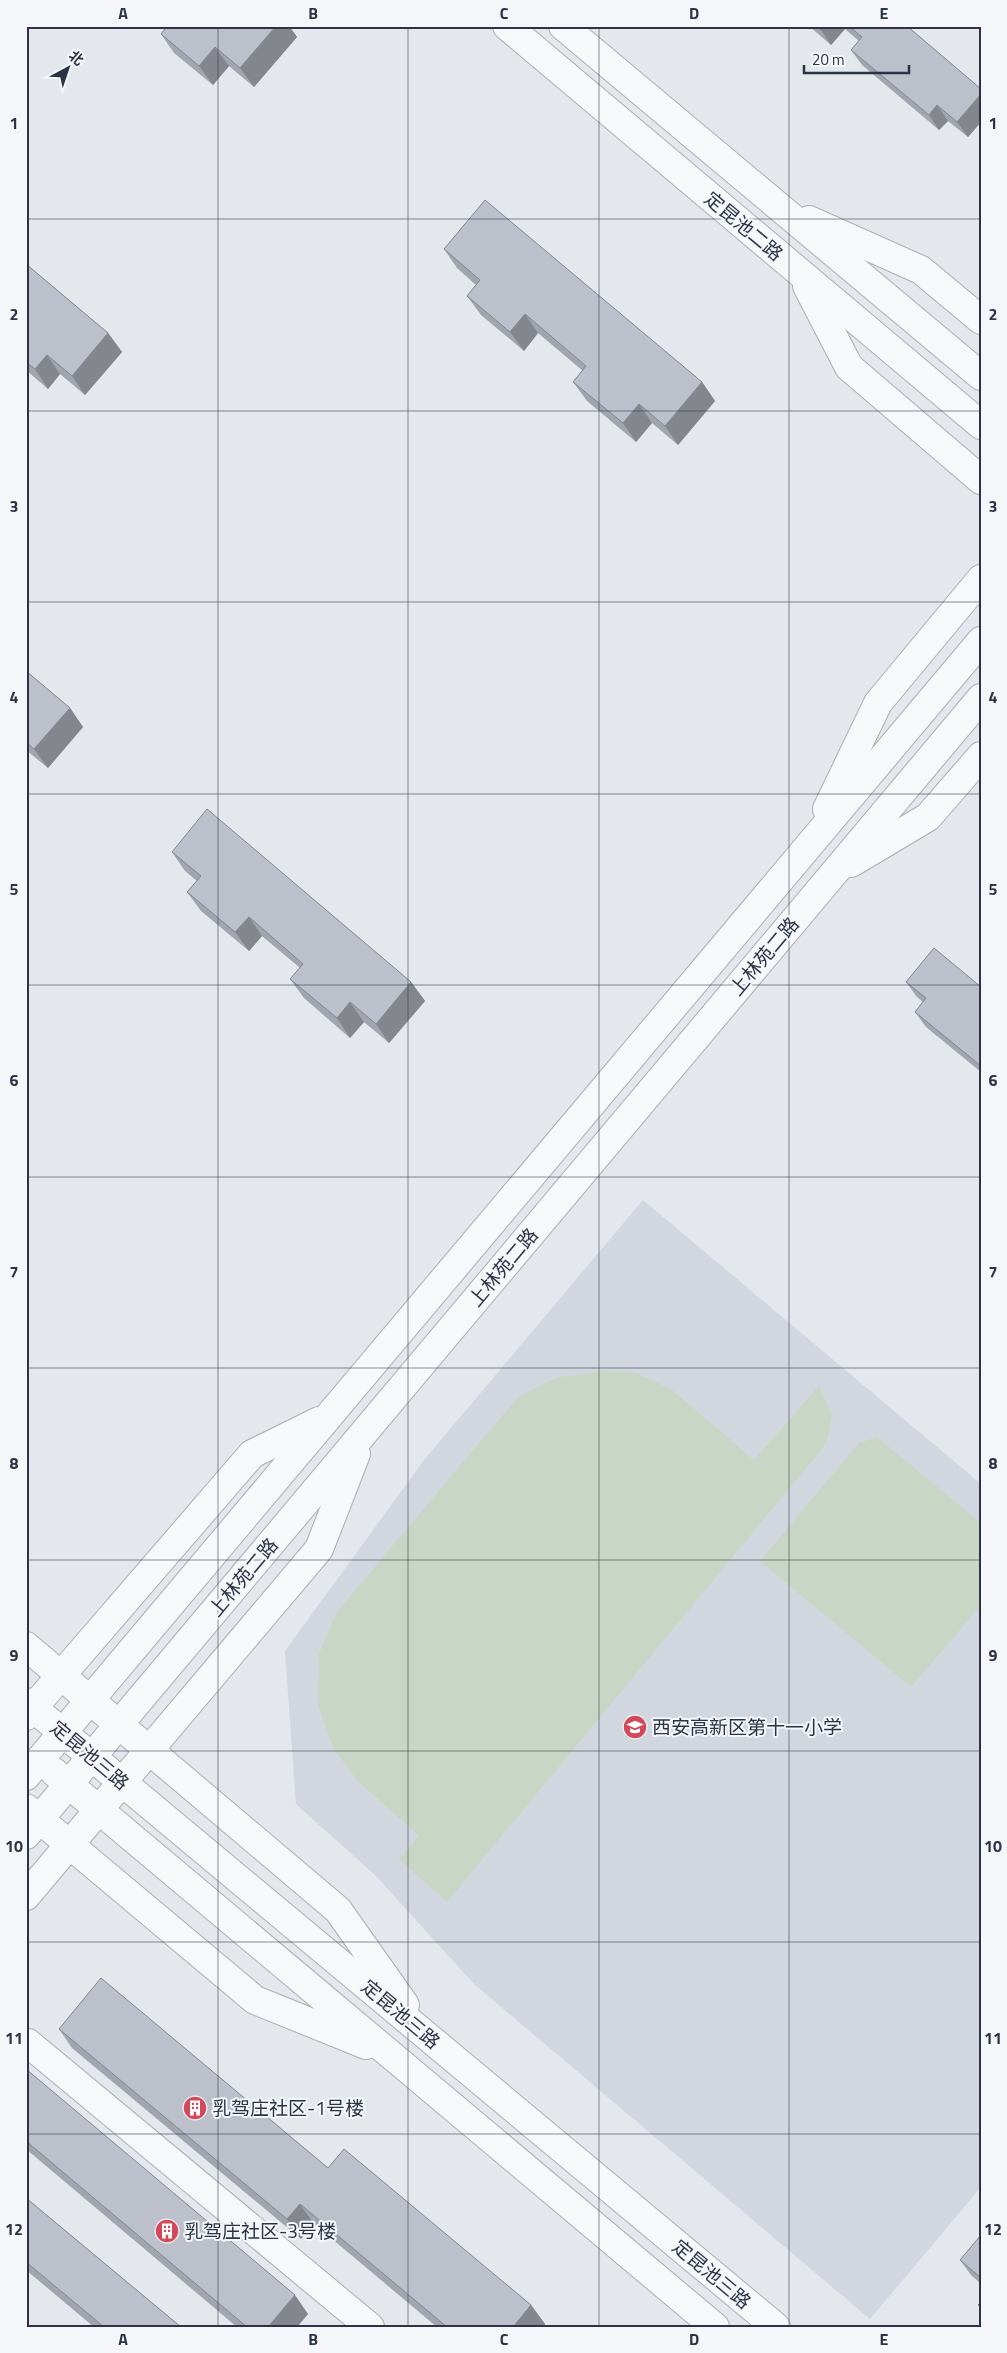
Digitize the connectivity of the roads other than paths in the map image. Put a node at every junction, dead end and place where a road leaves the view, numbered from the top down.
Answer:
1 (507, 26) edge
2 (563, 26) edge
3 (778, 206) junction
4 (800, 273) junction
5 (981, 320) edge
6 (981, 376) edge
7 (981, 425) edge
8 (981, 480) edge
9 (981, 579) edge
10 (981, 641) edge
11 (981, 698) edge
12 (981, 756) edge
13 (810, 844) junction
14 (833, 874) junction
15 (329, 1416) junction
16 (364, 1433) junction
17 (26, 1646) edge
18 (61, 1676) junction
19 (90, 1700) junction
20 (29, 1709) edge
21 (119, 1725) junction
22 (63, 1732) junction
23 (150, 1751) junction
24 (92, 1756) junction
25 (31, 1762) edge
26 (123, 1782) junction
27 (69, 1784) junction
28 (99, 1810) junction
29 (31, 1821) edge
30 (70, 1845) junction
31 (26, 1896) edge
32 (426, 2035) junction
33 (26, 2045) edge
34 (390, 2054) junction
35 (361, 2324) edge
36 (715, 2327) edge
37 (776, 2327) edge

1 - 4 street, 定昆池二路
2 - 3 street, 定昆池二路
3 - 5 street
3 - 6 street, 定昆池二路
4 - 7 street, 定昆池二路
4 - 8 street
9 - 13 street
10 - 13 street, 上林苑二路
11 - 14 street, 上林苑二路
12 - 14 street
13 - 15 street, 上林苑二路
14 - 16 street, 上林苑二路
15 - 18 street
15 - 19 street, 上林苑二路
16 - 21 street, 上林苑二路
16 - 23 street
17 - 18 street
18 - 19 street
18 - 20 street
19 - 21 street
19 - 22 street, 上林苑二路
20 - 22 street, 定昆池三路
21 - 23 street
21 - 24 street, 上林苑二路
22 - 24 street, 定昆池三路
22 - 25 street, 上林苑二路
23 - 26 street
23 - 32 street
24 - 26 street, 定昆池三路
24 - 27 street, 上林苑二路
25 - 27 street, 定昆池三路
26 - 28 street
26 - 32 street, 定昆池三路
27 - 28 street, 定昆池三路
27 - 29 street, 上林苑二路
28 - 30 street
28 - 34 street, 定昆池三路
29 - 30 street
30 - 31 street
30 - 34 street
32 - 37 street, 定昆池三路
33 - 35 street
34 - 36 street, 定昆池三路

